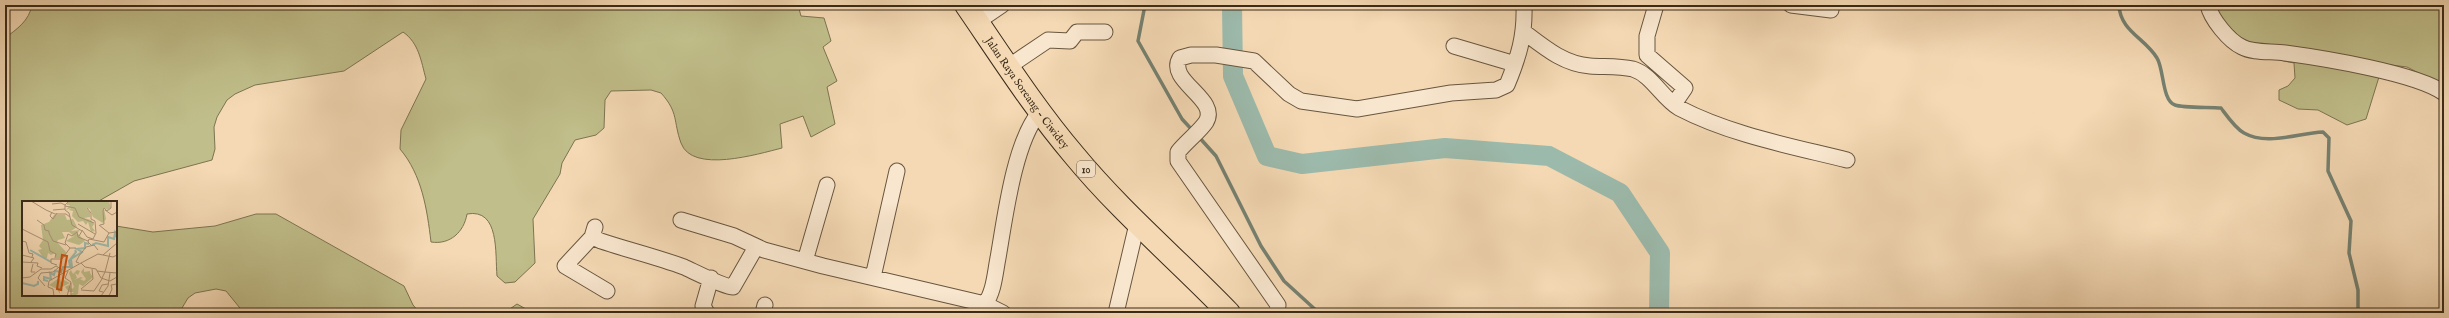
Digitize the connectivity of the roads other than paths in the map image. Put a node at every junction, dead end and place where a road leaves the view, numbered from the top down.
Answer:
1 (1002, 5) edge
2 (1524, 5) edge
3 (1656, 5) edge
4 (1791, 5) edge
5 (2208, 5) edge
6 (1831, 10) dead end
7 (972, 13) edge
8 (1105, 32) dead end
9 (1524, 32) junction
10 (1454, 46) dead end
11 (1516, 64) junction
12 (1008, 67) junction
13 (2444, 93) edge
14 (1674, 104) junction
15 (1039, 113) junction
16 (1847, 160) dead end
17 (897, 171) dead end
18 (827, 185) dead end
19 (681, 220) dead end
20 (1137, 224) junction
21 (756, 247) junction
22 (805, 261) junction
23 (711, 278) junction
24 (873, 278) junction
25 (607, 291) dead end
26 (984, 309) edge
27 (707, 313) edge
28 (1003, 313) edge
29 (1116, 313) edge
30 (1229, 313) edge
31 (1278, 313) edge

1 - 7 street
2 - 9 street
3 - 14 street
4 - 6 street
5 - 13 street
7 - 12 highway, Jalan Raya Soreang - Ciwidey / 10
8 - 12 street
9 - 11 street
9 - 14 street
10 - 11 street
11 - 31 street
12 - 15 highway, Jalan Raya Soreang - Ciwidey / 10
14 - 16 street
15 - 20 highway, Jalan Raya Soreang - Ciwidey / 10
15 - 26 street
17 - 24 street
18 - 22 street
19 - 21 street
20 - 29 street
20 - 30 highway, Jalan Raya Soreang - Ciwidey / 10
21 - 22 street
21 - 23 street
22 - 24 street
23 - 25 street
23 - 27 street
24 - 26 street
26 - 28 street

